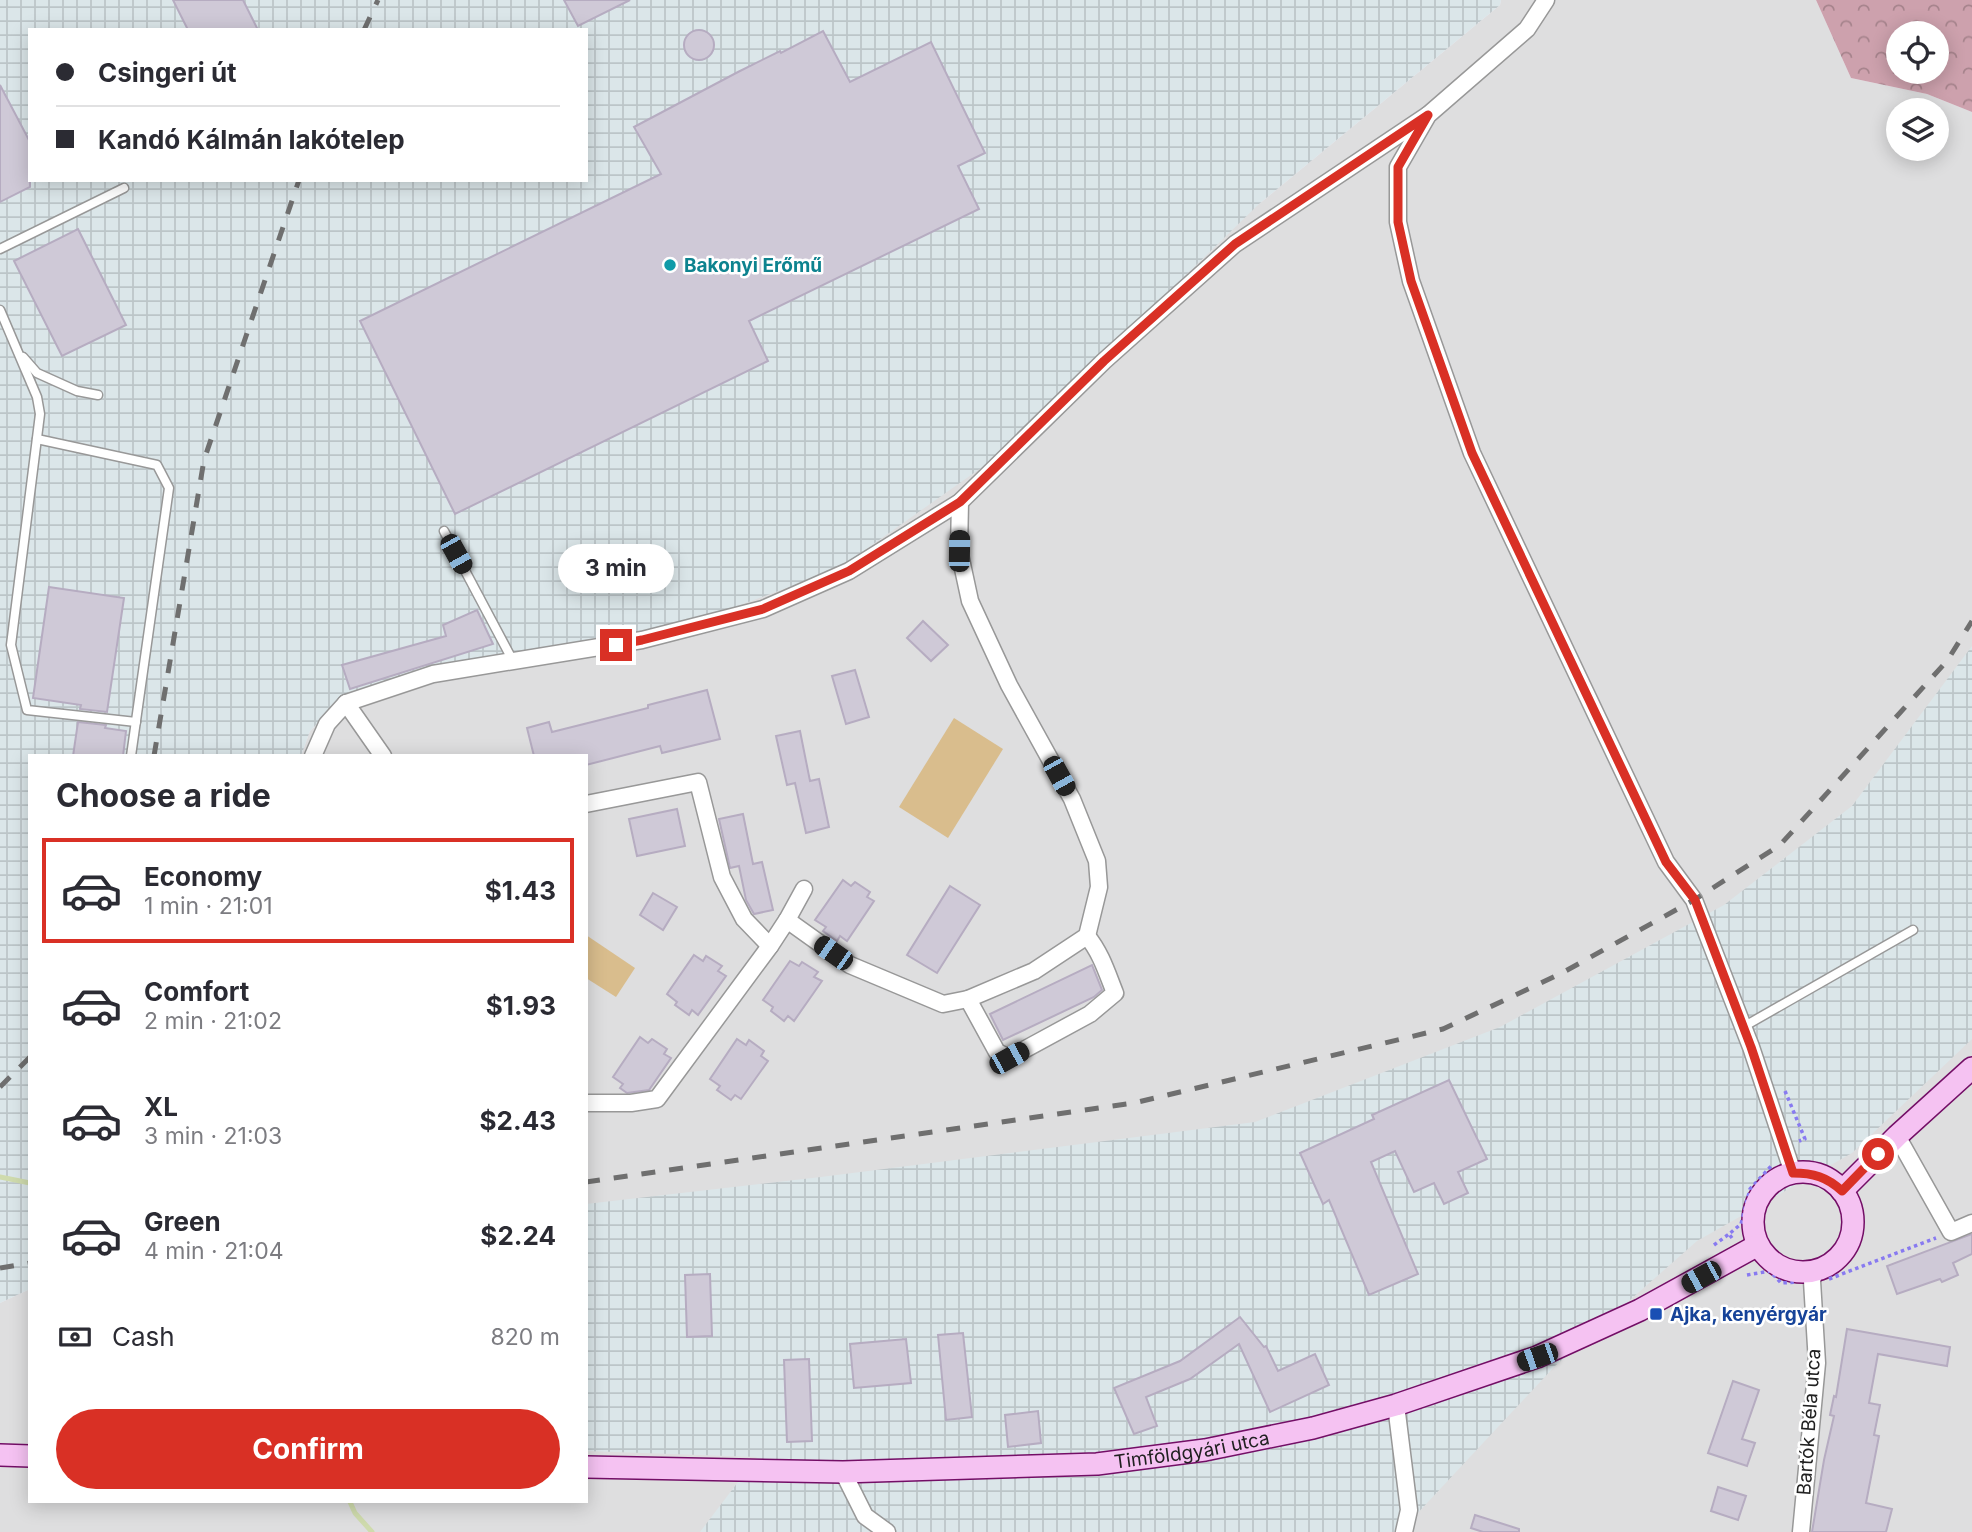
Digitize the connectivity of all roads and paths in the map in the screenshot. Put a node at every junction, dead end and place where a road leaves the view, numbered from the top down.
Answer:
1 (1546, 0) edge
2 (1428, 115) junction
3 (124, 188) dead end
4 (0, 249) edge
5 (0, 310) edge
6 (16, 349) junction
7 (98, 395) dead end
8 (37, 439) junction
9 (960, 502) junction
10 (444, 531) dead end
11 (513, 661) junction
12 (346, 704) junction
13 (136, 722) junction
14 (131, 754) edge
15 (314, 754) edge
16 (382, 754) edge
17 (588, 804) edge
18 (804, 889) dead end
19 (786, 920) junction
20 (1913, 930) dead end
21 (1087, 936) junction
22 (770, 946) junction
23 (968, 999) junction
24 (1744, 1027) junction
25 (1972, 1068) edge
26 (588, 1103) edge
27 (1896, 1136) junction
28 (1793, 1173) junction
29 (1842, 1191) junction
30 (1972, 1223) edge
31 (1951, 1232) junction
32 (1758, 1245) junction
33 (1819, 1276) junction
34 (1396, 1405) junction
35 (0, 1455) edge
36 (28, 1456) edge
37 (588, 1467) edge
38 (843, 1472) junction
39 (887, 1532) edge
40 (1404, 1532) edge
41 (1801, 1532) edge

1 - 2 street
2 - 9 street
2 - 24 street
3 - 4 lane
5 - 6 lane
6 - 7 lane
6 - 8 lane
8 - 13 lane
8 - 13 lane
9 - 11 street
9 - 21 street
10 - 11 lane
11 - 12 street
12 - 15 street
12 - 16 street
13 - 14 lane
17 - 22 street
18 - 19 street
19 - 22 street
19 - 23 street
20 - 24 lane
21 - 23 street
21 - 23 street
22 - 26 street
24 - 28 street
25 - 27 main road
27 - 29 main road
27 - 31 street
28 - 29 main road
28 - 32 main road
29 - 33 main road
30 - 31 street
31 - 33 path
32 - 33 main road
32 - 34 main road, Timföldgyári utca
33 - 41 street, Bartók Béla utca
34 - 38 main road, Timföldgyári utca
34 - 40 street
35 - 36 main road
37 - 38 main road, Timföldgyári utca
38 - 39 street

